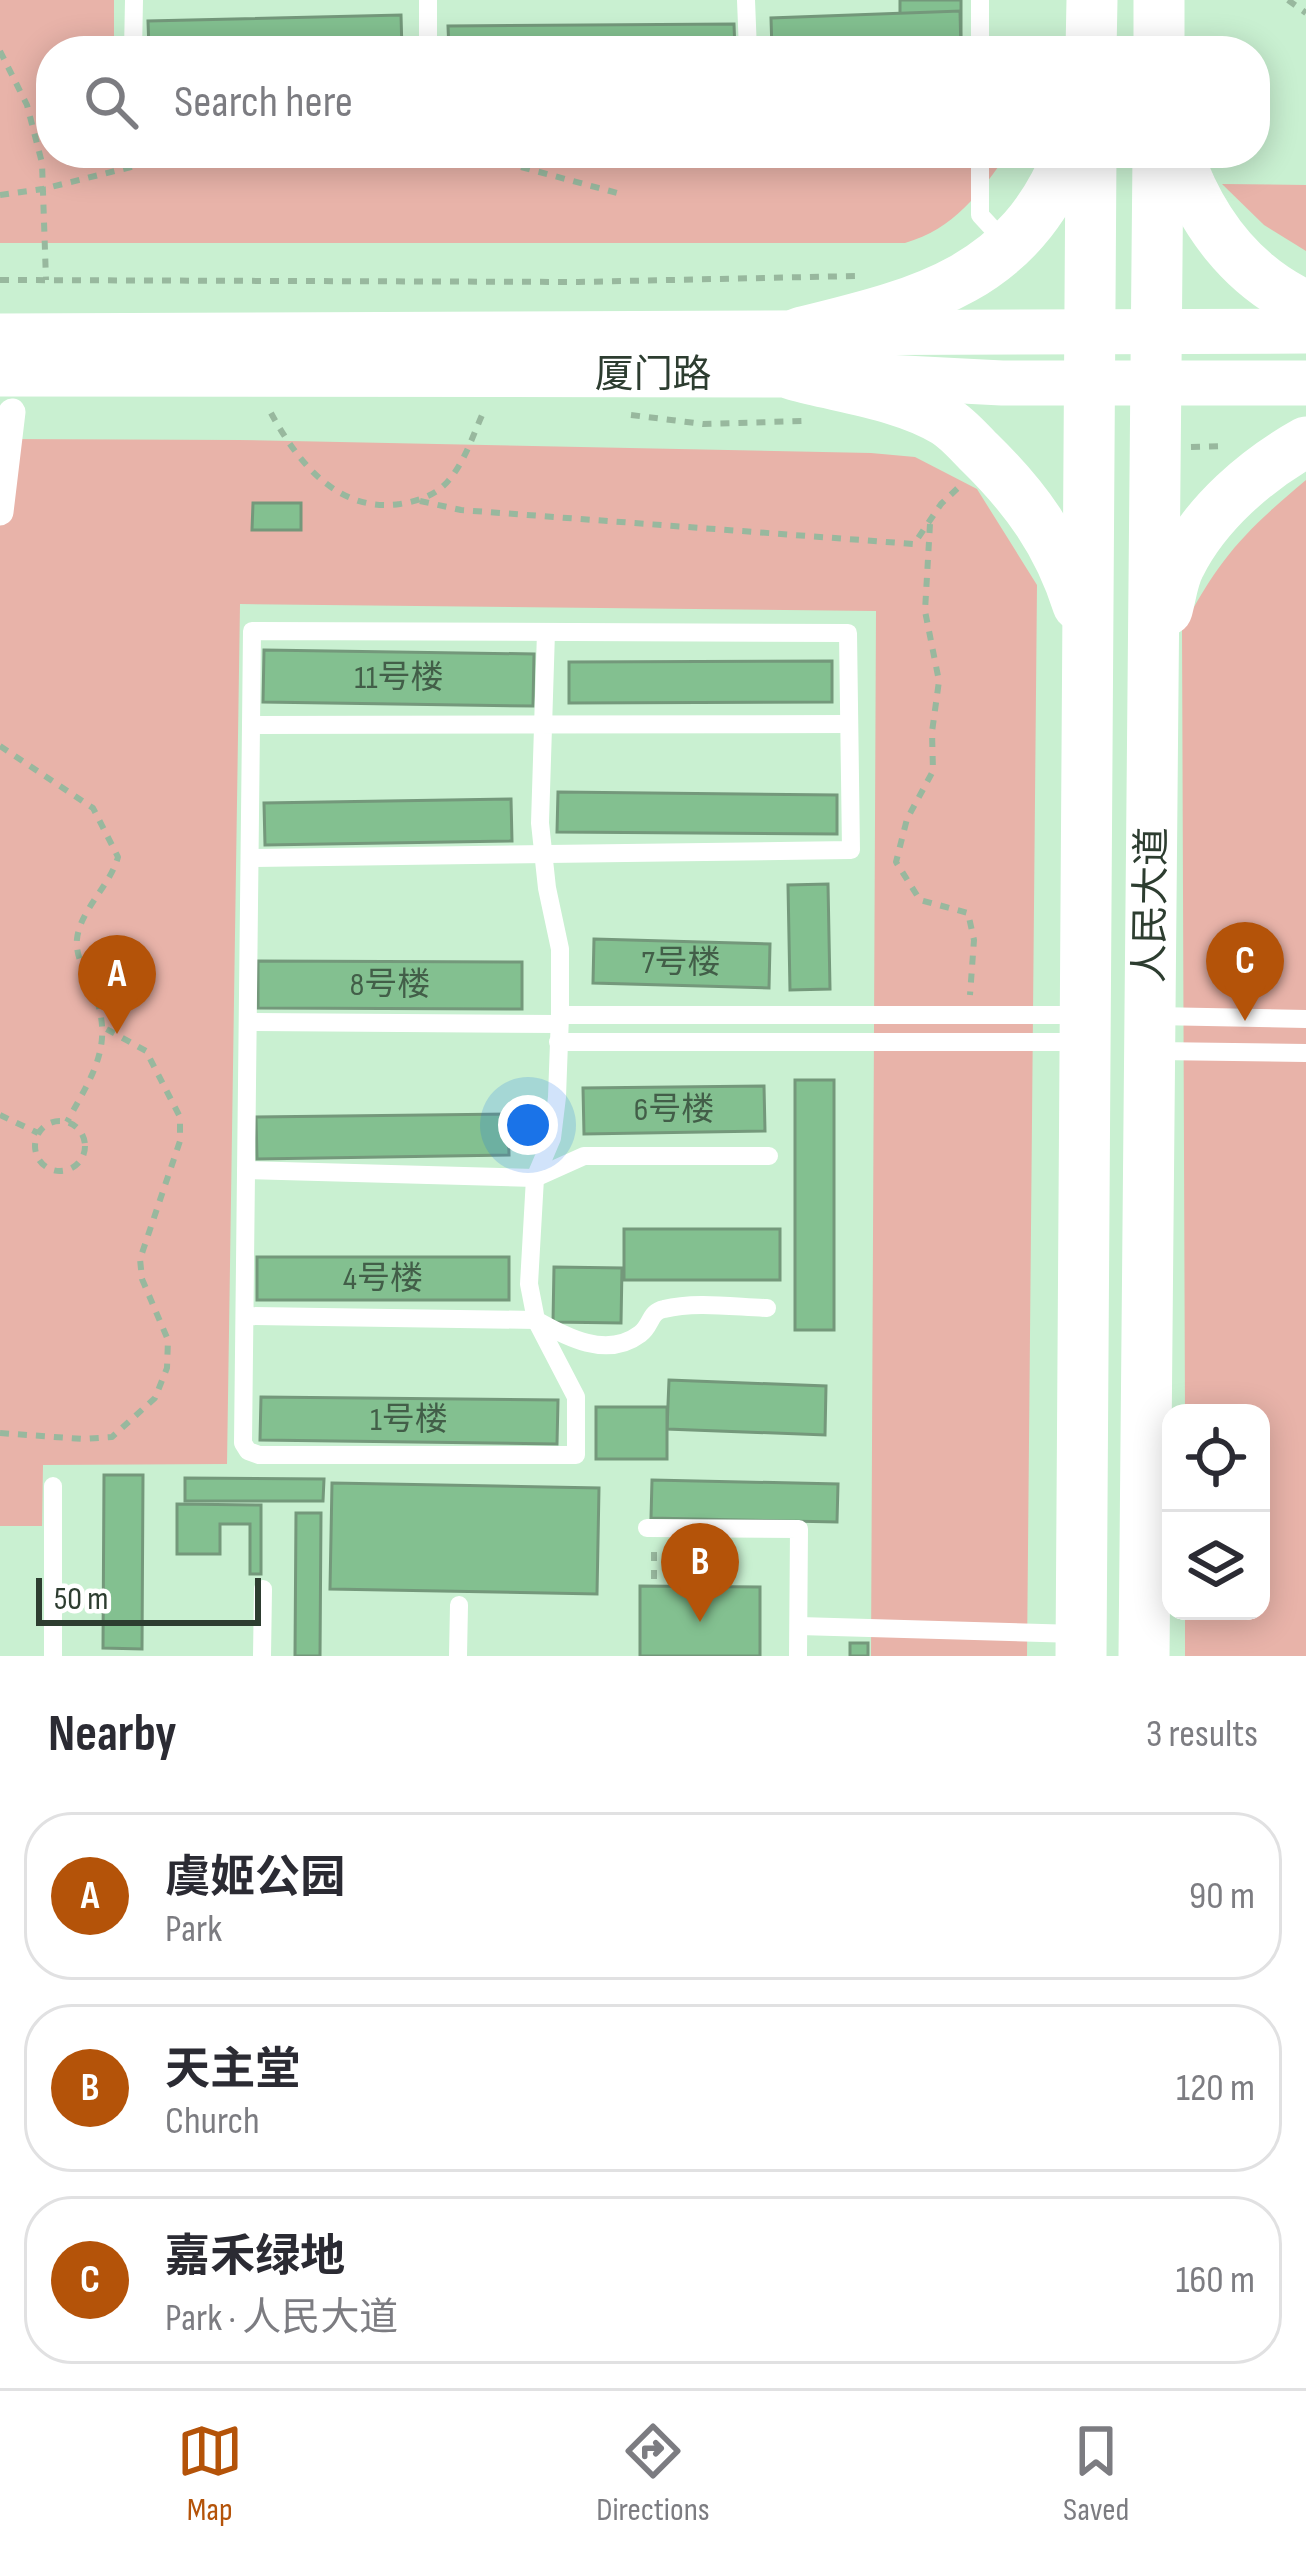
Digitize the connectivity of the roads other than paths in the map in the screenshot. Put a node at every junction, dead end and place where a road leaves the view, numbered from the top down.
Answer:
1 (134, 0) edge
2 (428, 0) edge
3 (746, 0) edge
4 (980, 0) edge
5 (1092, 0) edge
6 (1159, 0) edge
7 (133, 36) edge
8 (428, 36) edge
9 (747, 36) edge
10 (980, 36) edge
11 (1091, 36) edge
12 (1159, 36) edge
13 (980, 168) edge
14 (1063, 168) edge
15 (1091, 168) edge
16 (1158, 168) edge
17 (1182, 168) edge
18 (1007, 245) junction
19 (1306, 306) edge
20 (1157, 330) junction
21 (1090, 331) junction
22 (1306, 332) edge
23 (0, 336) edge
24 (803, 376) junction
25 (1091, 382) junction
26 (1157, 382) junction
27 (1306, 383) edge
28 (6, 393) edge
29 (1306, 442) edge
30 (0, 512) edge
31 (546, 632) junction
32 (1089, 640) junction
33 (1155, 651) junction
34 (849, 724) junction
35 (251, 725) junction
36 (544, 725) junction
37 (543, 854) junction
38 (250, 858) junction
39 (1306, 1019) edge
40 (248, 1022) junction
41 (559, 1027) junction
42 (1086, 1028) junction
43 (1151, 1033) junction
44 (1306, 1053) edge
45 (769, 1156) dead end
46 (246, 1170) junction
47 (535, 1178) junction
48 (767, 1308) dead end
49 (245, 1316) junction
50 (536, 1320) junction
51 (53, 1486) dead end
52 (647, 1528) dead end
53 (263, 1588) dead end
54 (459, 1605) dead end
55 (799, 1626) junction
56 (1081, 1645) edge
57 (52, 1656) edge
58 (262, 1656) edge
59 (458, 1656) edge
60 (798, 1656) edge
61 (1144, 1656) edge

1 - 7 lane
2 - 8 lane
3 - 9 lane
4 - 10 lane
5 - 11 main road
6 - 12 main road
13 - 18 lane
14 - 18 main road
15 - 21 main road, 人民大道
16 - 20 main road, 人民大道
17 - 19 main road
18 - 24 main road
20 - 21 street, 厦门路
20 - 22 street, 厦门路
20 - 26 main road, 人民大道
21 - 24 street, 厦门路
21 - 25 main road, 人民大道
23 - 24 street, 厦门路
24 - 25 street, 厦门路
24 - 28 street, 厦门路
24 - 32 main road
25 - 26 street, 厦门路
25 - 32 main road, 人民大道
26 - 27 street, 厦门路
26 - 33 main road, 人民大道
28 - 30 street
29 - 33 main road
31 - 34 lane
31 - 35 lane
31 - 36 lane
32 - 42 main road, 人民大道
33 - 43 main road, 人民大道
34 - 36 lane
34 - 37 lane
35 - 36 lane
35 - 38 lane
36 - 37 lane
37 - 38 lane
37 - 41 lane
38 - 40 lane
39 - 43 lane
40 - 41 lane
40 - 46 lane
41 - 42 lane
41 - 42 lane
41 - 47 lane
42 - 56 main road, 人民大道
43 - 44 lane
43 - 61 main road, 人民大道
45 - 47 lane
46 - 47 lane
46 - 49 lane
47 - 50 lane
48 - 50 lane
49 - 50 lane
49 - 50 lane
51 - 57 lane
52 - 55 lane
53 - 58 lane
54 - 59 lane
55 - 56 lane
55 - 60 lane

